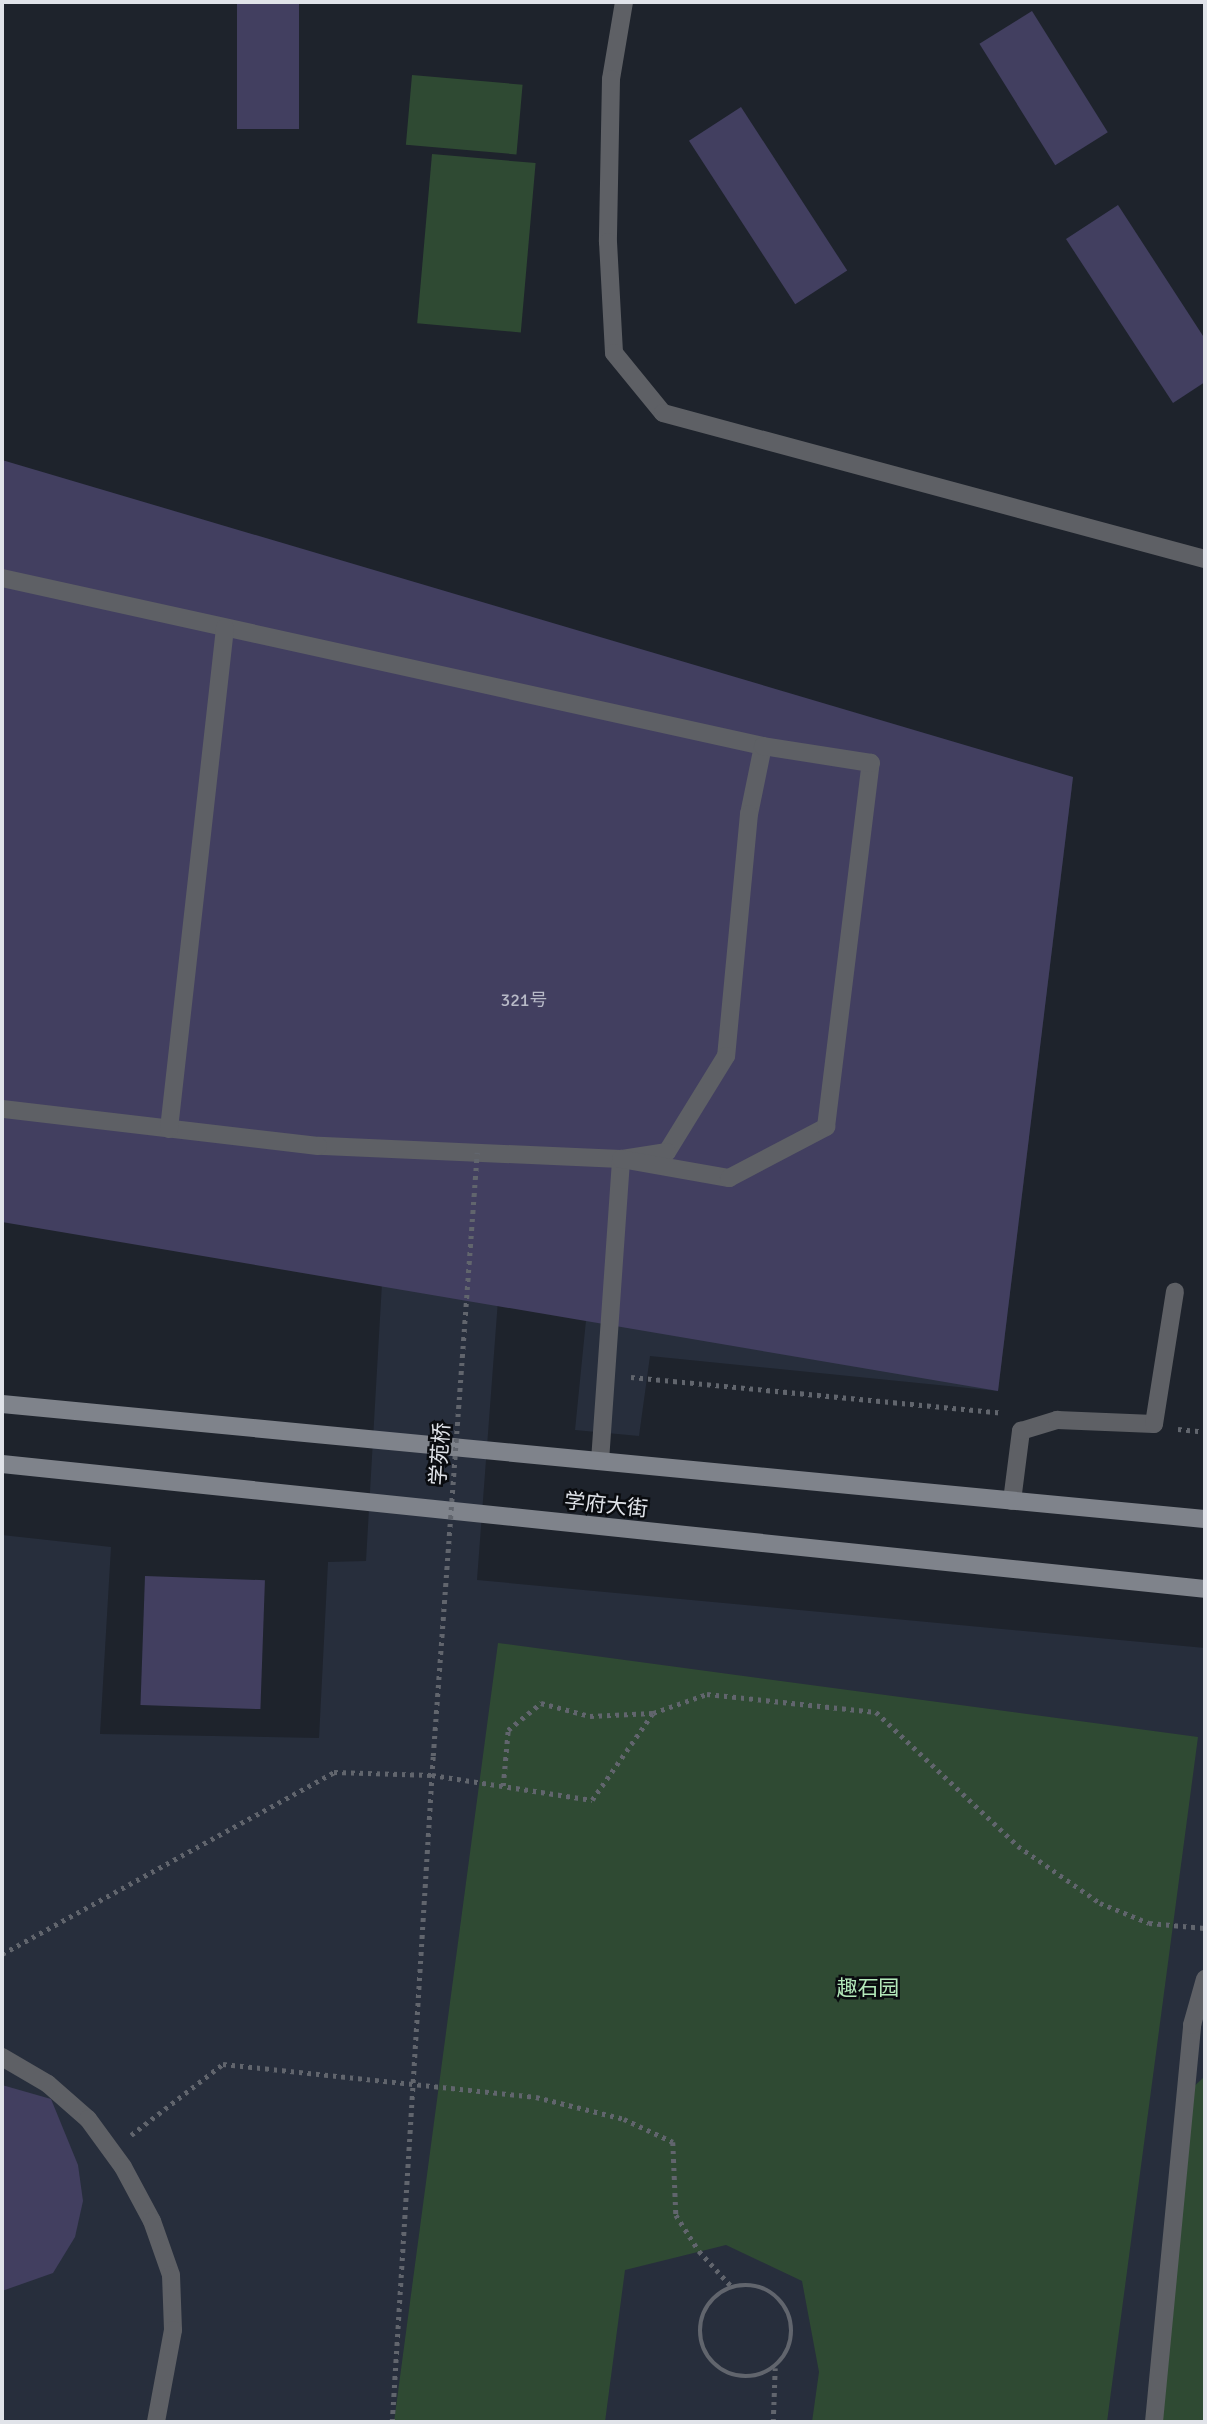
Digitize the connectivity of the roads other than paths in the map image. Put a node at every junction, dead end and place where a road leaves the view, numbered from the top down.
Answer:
1 (624, 2) edge
2 (1205, 559) edge
3 (2, 578) edge
4 (225, 628) junction
5 (763, 746) junction
6 (2, 1109) edge
7 (169, 1129) junction
8 (621, 1159) junction
9 (1175, 1292) dead end
10 (2, 1404) edge
11 (600, 1461) junction
12 (2, 1464) edge
13 (1012, 1501) junction
14 (1205, 1519) edge
15 (1205, 1589) edge
16 (1205, 1979) edge
17 (2, 2057) edge
18 (156, 2422) edge
19 (1154, 2422) edge

1 - 2 street
3 - 4 street
4 - 5 street
4 - 7 street
5 - 8 street
5 - 8 street
6 - 7 street
7 - 8 street
8 - 11 street
9 - 13 street
10 - 11 main road, 学府大街
11 - 13 main road, 学府大街
12 - 15 main road, 学府大街
13 - 14 main road, 学府大街
16 - 19 street
17 - 18 street

